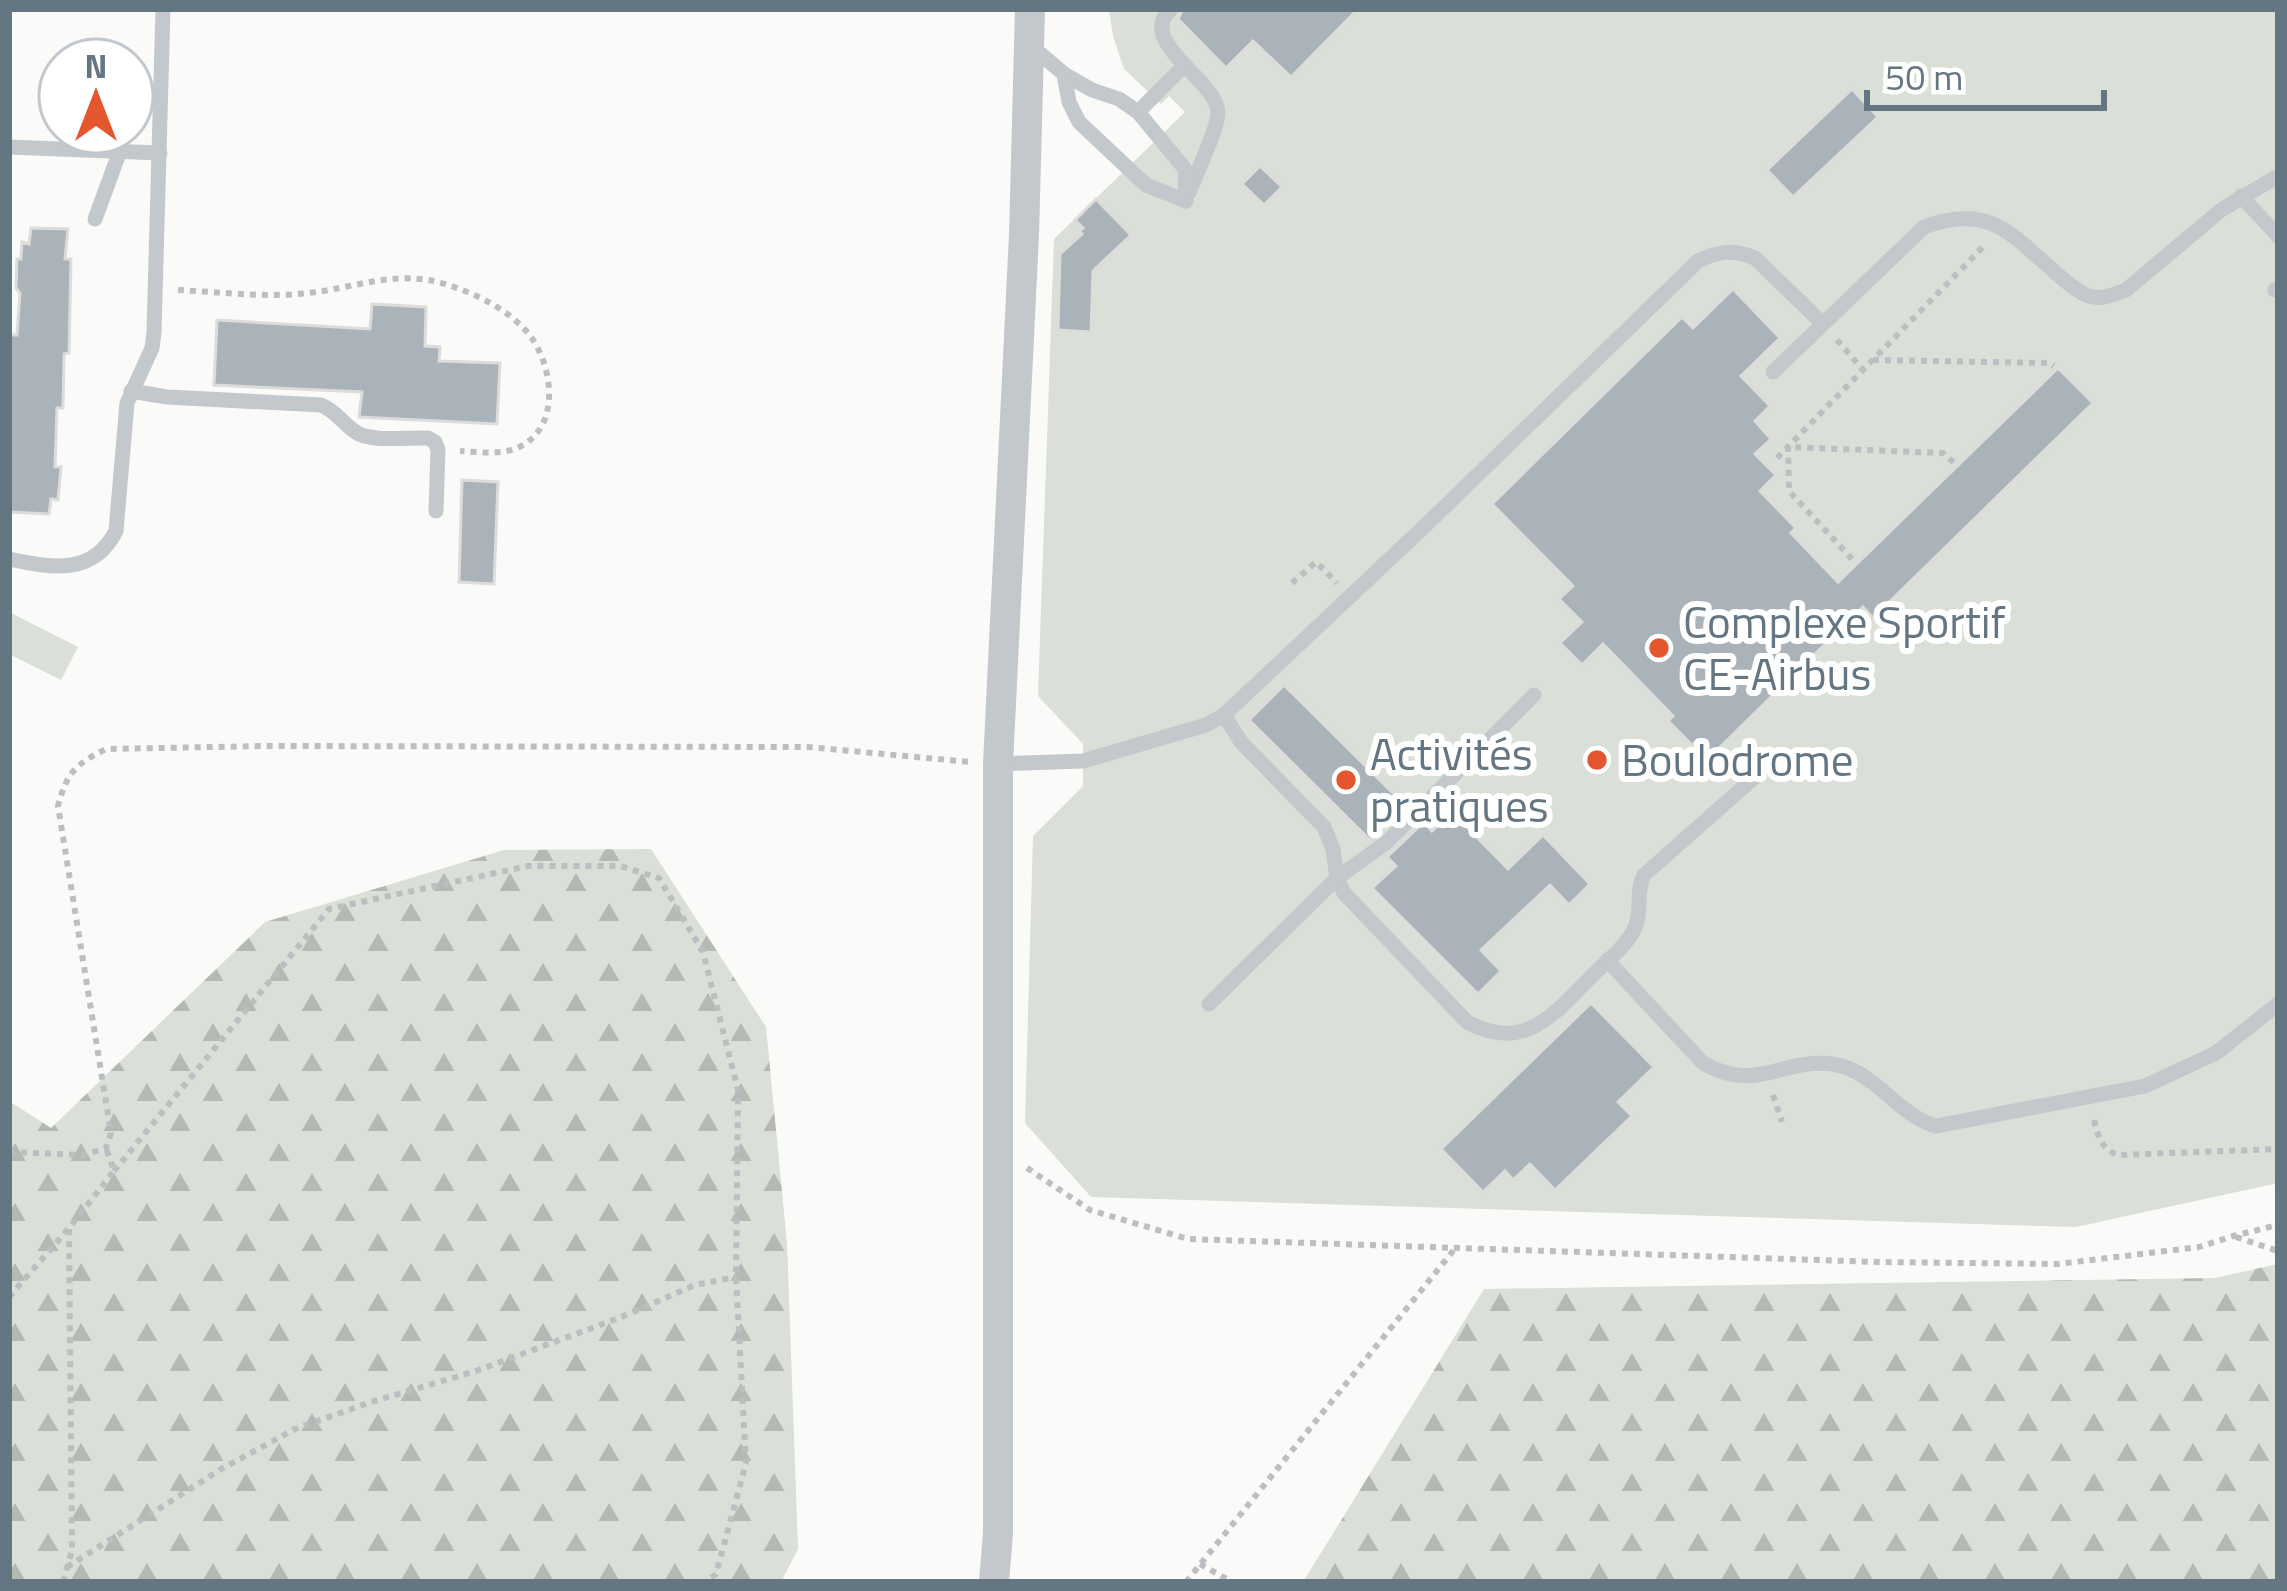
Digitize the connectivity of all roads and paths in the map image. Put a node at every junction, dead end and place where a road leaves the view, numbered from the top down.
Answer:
1 (163, 9) edge
2 (1030, 9) edge
3 (1171, 9) edge
4 (1029, 44) junction
5 (1185, 65) junction
6 (1064, 74) junction
7 (1138, 112) junction
8 (156, 153) edge
9 (160, 153) junction
10 (118, 156) edge
11 (2278, 176) edge
12 (2241, 196) junction
13 (1186, 201) junction
14 (95, 219) dead end
15 (2002, 227) junction
16 (2278, 236) edge
17 (155, 290) junction
18 (1823, 324) junction
19 (1873, 360) junction
20 (2054, 366) dead end
21 (1863, 370) junction
22 (1773, 372) dead end
23 (131, 391) junction
24 (1788, 448) junction
25 (438, 450) junction
26 (1777, 458) dead end
27 (1954, 463) dead end
28 (436, 511) dead end
29 (9, 559) edge
30 (1852, 559) dead end
31 (1292, 584) dead end
32 (1351, 596) junction
33 (1534, 694) dead end
34 (1224, 715) junction
35 (998, 764) junction
36 (1756, 776) dead end
37 (1337, 878) junction
38 (1607, 960) junction
39 (1209, 1004) dead end
40 (2278, 1004) edge
41 (2088, 1098) junction
42 (996, 1144) junction
43 (106, 1148) junction
44 (2278, 1149) edge
45 (9, 1152) edge
46 (114, 1171) junction
47 (2278, 1226) edge
48 (69, 1228) junction
49 (2233, 1236) junction
50 (1457, 1246) junction
51 (2278, 1251) edge
52 (736, 1277) junction
53 (9, 1298) edge
54 (1200, 1564) junction
55 (67, 1567) junction
56 (63, 1582) edge
57 (706, 1582) edge
58 (994, 1582) edge
59 (1186, 1582) edge
60 (1232, 1582) edge

1 - 9 lane
2 - 4 street
3 - 5 lane
4 - 6 lane
4 - 35 street
5 - 7 lane
5 - 13 lane
6 - 7 lane
6 - 13 lane
7 - 13 lane
8 - 9 lane
9 - 17 lane
10 - 14 lane
11 - 12 lane
12 - 15 lane
12 - 16 lane
15 - 18 lane
15 - 19 path
17 - 23 lane
17 - 25 path
18 - 21 path
18 - 22 lane
18 - 32 lane
19 - 20 path
19 - 21 path
21 - 24 path
23 - 25 lane
23 - 29 lane
24 - 26 path
24 - 27 path
24 - 30 path
25 - 28 lane
31 - 32 path
32 - 34 lane
33 - 37 lane
34 - 35 lane
34 - 37 lane
35 - 42 street
35 - 43 path
36 - 38 lane
37 - 38 lane
37 - 39 lane
38 - 41 lane
40 - 41 lane
41 - 44 path
42 - 50 path
42 - 58 street
43 - 45 path
43 - 46 path
46 - 48 path
46 - 52 path
47 - 49 path
48 - 53 path
48 - 55 path
49 - 50 path
49 - 51 path
50 - 54 path
52 - 55 path
52 - 57 path
54 - 59 path
54 - 60 path
55 - 56 path

